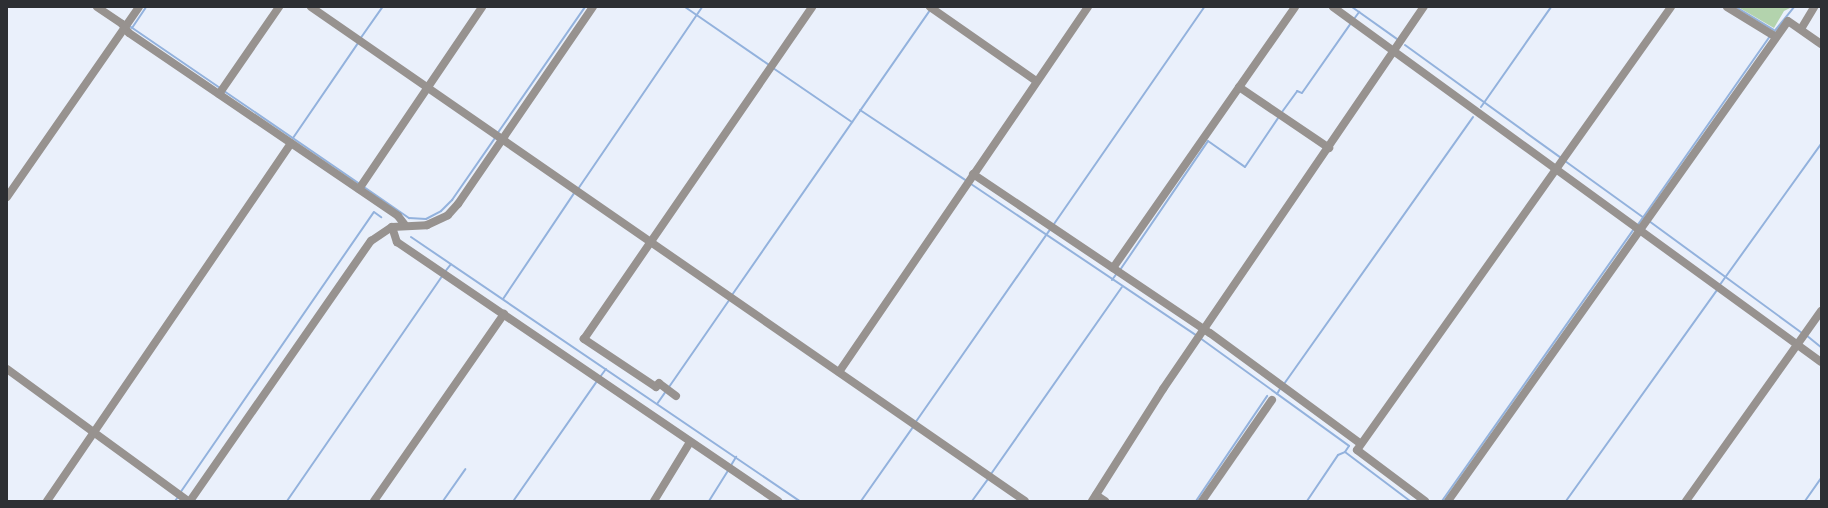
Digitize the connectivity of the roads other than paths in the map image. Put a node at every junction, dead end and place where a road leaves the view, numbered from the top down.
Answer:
1 (97, 7) edge
2 (139, 7) edge
3 (278, 7) edge
4 (311, 7) edge
5 (482, 7) edge
6 (593, 7) edge
7 (812, 7) edge
8 (1088, 7) edge
9 (1295, 7) edge
10 (1333, 7) edge
11 (1424, 7) edge
12 (1671, 7) edge
13 (1727, 7) edge
14 (1814, 7) edge
15 (932, 9) edge
16 (125, 28) junction
17 (1801, 29) junction
18 (1776, 37) junction
19 (1821, 44) edge
20 (1394, 52) junction
21 (1036, 81) junction
22 (427, 87) junction
23 (1239, 87) junction
24 (221, 91) junction
25 (499, 136) junction
26 (291, 143) junction
27 (1329, 148) junction
28 (1556, 170) junction
29 (969, 179) junction
30 (360, 186) junction
31 (7, 197) edge
32 (398, 226) junction
33 (1637, 228) junction
34 (651, 242) junction
35 (1116, 271) junction
36 (1821, 311) edge
37 (504, 314) junction
38 (1201, 335) junction
39 (1797, 345) junction
40 (1821, 362) edge
41 (10, 371) edge
42 (838, 372) junction
43 (671, 392) dead end
44 (1272, 400) dead end
45 (94, 432) junction
46 (690, 442) junction
47 (1360, 444) junction
48 (185, 497) edge
49 (1094, 498) edge
50 (1421, 500) edge
51 (47, 501) edge
52 (374, 501) edge
53 (654, 501) edge
54 (778, 501) edge
55 (1025, 501) edge
56 (1105, 501) edge
57 (1202, 501) edge
58 (1448, 501) edge
59 (1686, 501) edge

1 - 16 street
2 - 16 street
3 - 24 street
4 - 22 street
5 - 22 street
6 - 25 street
7 - 34 street
8 - 21 street
9 - 23 street
10 - 20 street
11 - 20 street
12 - 28 street
13 - 18 street
14 - 17 street
15 - 21 street
16 - 24 street
16 - 31 street
17 - 18 street
17 - 19 street
18 - 33 street
20 - 27 street
20 - 28 street
21 - 29 street
22 - 25 street
22 - 30 street
23 - 27 street
23 - 35 street
24 - 26 street
25 - 32 street
25 - 34 street
26 - 30 street
26 - 45 street
27 - 38 street
28 - 33 street
28 - 47 street
29 - 35 street
29 - 42 street
30 - 32 street
32 - 37 street
32 - 48 street
33 - 39 street
33 - 58 street
34 - 42 street
34 - 43 street
35 - 38 street
36 - 39 street
37 - 46 street
37 - 52 street
38 - 47 street
38 - 49 street
39 - 40 street
39 - 59 street
41 - 45 street
42 - 55 street
44 - 57 street
45 - 48 street
45 - 51 street
46 - 53 street
46 - 54 street
47 - 50 street
49 - 56 street

